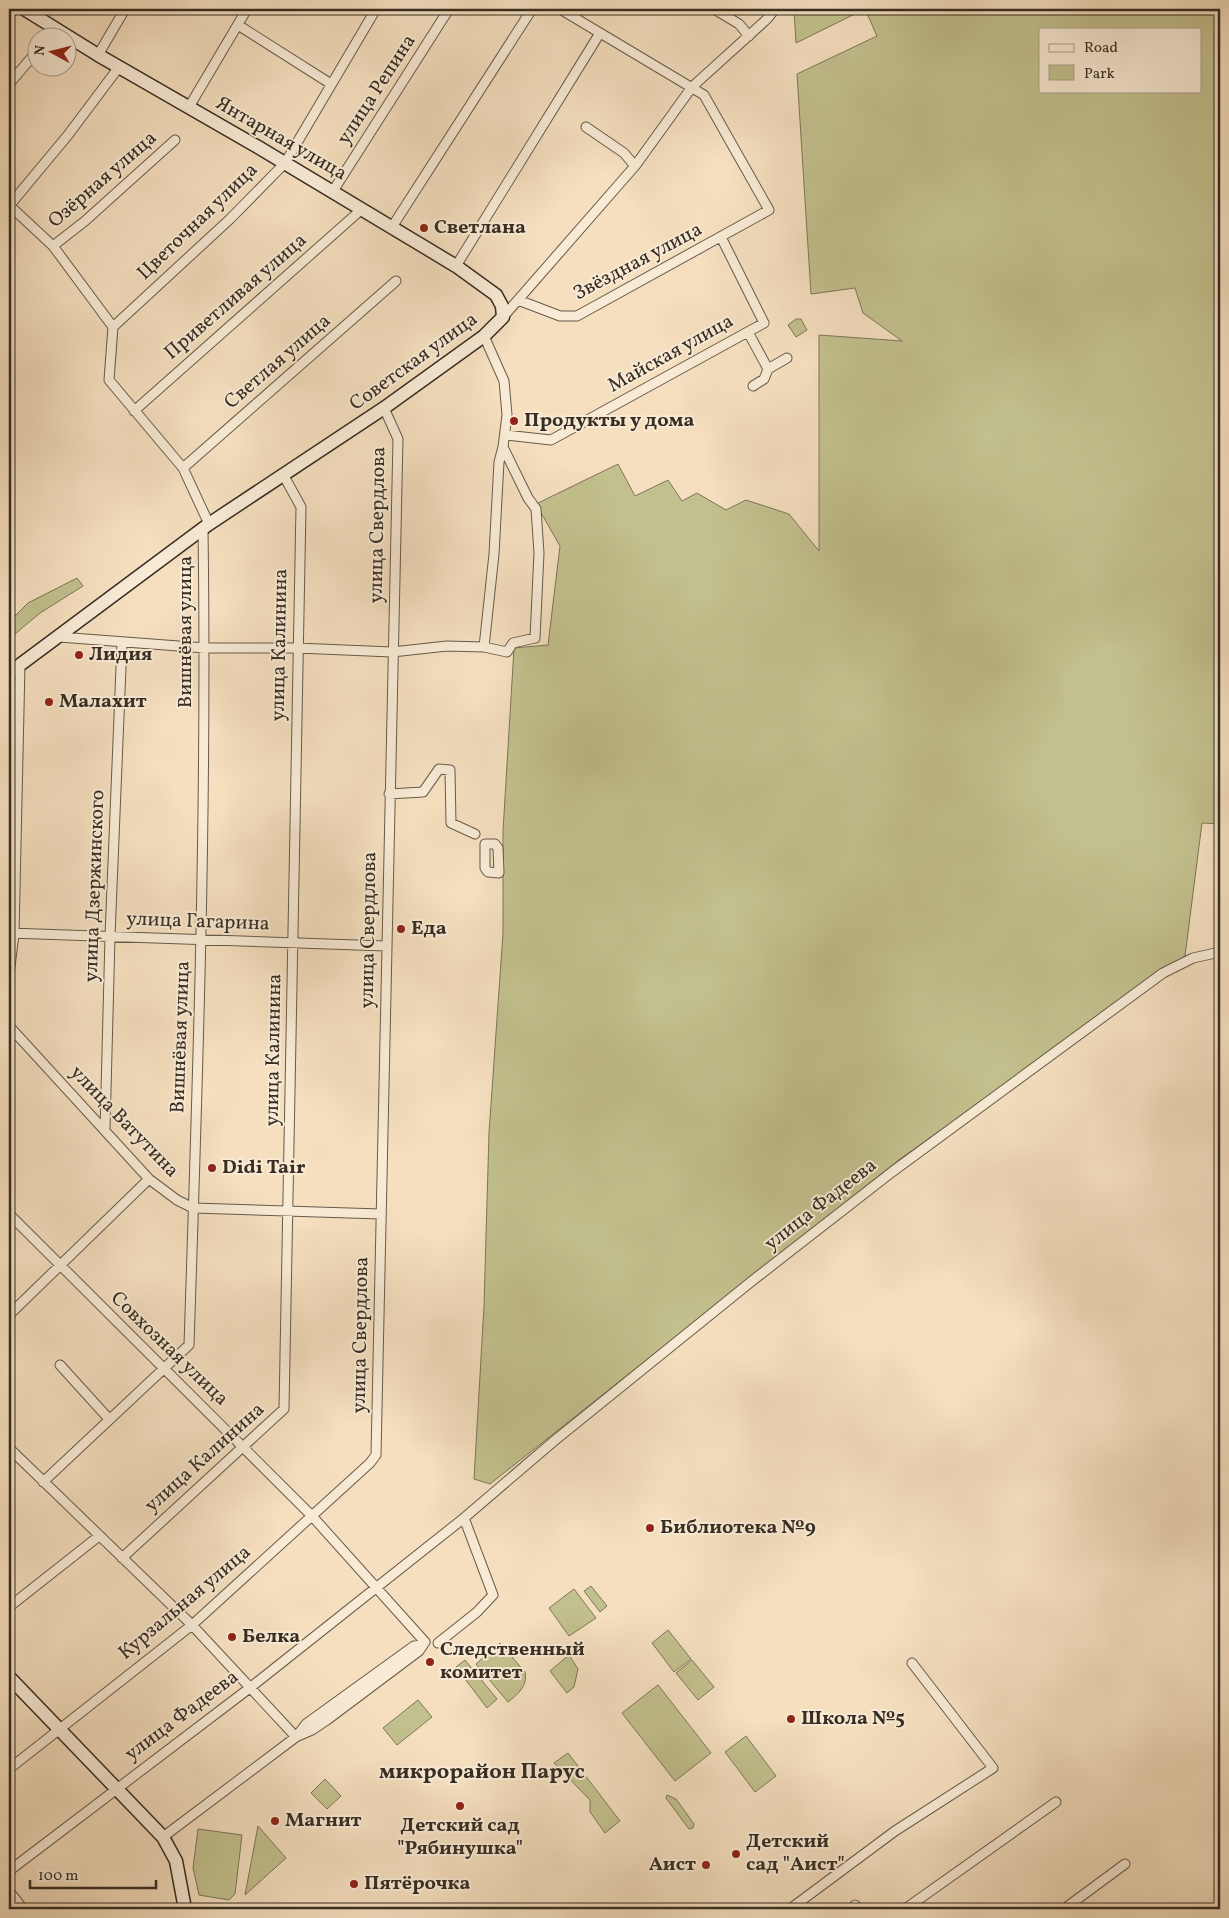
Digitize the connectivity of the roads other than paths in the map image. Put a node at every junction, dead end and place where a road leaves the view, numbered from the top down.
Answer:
1 (24, 9) edge
2 (125, 9) edge
3 (247, 9) edge
4 (376, 9) edge
5 (450, 9) edge
6 (532, 9) edge
7 (560, 9) edge
8 (714, 9) edge
9 (775, 9) edge
10 (238, 25) junction
11 (45, 28) edge
12 (600, 33) junction
13 (749, 36) junction
14 (78, 46) edge
15 (98, 55) junction
16 (28, 62) edge
17 (119, 67) junction
18 (9, 84) edge
19 (330, 84) junction
20 (692, 87) junction
21 (189, 107) junction
22 (586, 127) dead end
23 (176, 140) dead end
24 (285, 163) junction
25 (635, 166) junction
26 (333, 191) junction
27 (9, 206) edge
28 (362, 209) junction
29 (392, 227) junction
30 (721, 238) junction
31 (53, 246) junction
32 (456, 266) junction
33 (396, 281) dead end
34 (518, 300) junction
35 (503, 317) junction
36 (112, 327) junction
37 (748, 332) junction
38 (484, 336) junction
39 (787, 358) dead end
40 (768, 369) junction
41 (753, 386) dead end
42 (384, 408) junction
43 (134, 411) junction
44 (505, 434) junction
45 (504, 447) junction
46 (184, 468) junction
47 (284, 476) junction
48 (206, 527) junction
49 (59, 637) junction
50 (122, 643) junction
51 (484, 647) junction
52 (204, 648) junction
53 (297, 648) junction
54 (392, 652) junction
55 (20, 665) junction
56 (9, 673) edge
57 (389, 794) junction
58 (475, 834) dead end
59 (11, 934) edge
60 (110, 936) junction
61 (201, 941) junction
62 (294, 943) junction
63 (386, 946) junction
64 (1220, 952) edge
65 (9, 976) edge
66 (9, 1026) edge
67 (105, 1130) junction
68 (149, 1180) junction
69 (194, 1208) junction
70 (288, 1213) junction
71 (9, 1214) edge
72 (381, 1214) junction
73 (60, 1266) junction
74 (9, 1315) edge
75 (60, 1365) dead end
76 (164, 1368) junction
77 (109, 1419) junction
78 (243, 1446) junction
79 (9, 1448) edge
80 (376, 1455) joint
81 (43, 1482) junction
82 (312, 1516) junction
83 (464, 1518) junction
84 (99, 1536) junction
85 (122, 1558) junction
86 (376, 1587) junction
87 (9, 1607) edge
88 (192, 1625) junction
89 (438, 1643) dead end
90 (912, 1663) dead end
91 (9, 1677) edge
92 (251, 1687) junction
93 (59, 1728) junction
94 (296, 1737) junction
95 (9, 1769) edge
96 (116, 1787) junction
97 (1056, 1802) dead end
98 (162, 1837) junction
99 (1125, 1864) dead end
100 (9, 1871) edge
101 (9, 1891) edge
102 (23, 1909) edge
103 (185, 1909) edge
104 (790, 1909) edge
105 (905, 1909) edge
106 (1064, 1909) edge

1 - 11 street, Янтарная улица
2 - 15 street
3 - 10 street
4 - 19 street, Цветочная улица
5 - 26 street, улица Репина
6 - 29 street
7 - 12 street
8 - 13 street
9 - 13 street, Советская улица
10 - 19 street
10 - 21 street
12 - 20 street
12 - 32 street
13 - 20 street, Советская улица
14 - 15 street, Янтарная улица
15 - 17 street, Янтарная улица
16 - 18 street
17 - 21 street, Янтарная улица
17 - 27 street
19 - 24 street, Цветочная улица
20 - 25 street, Советская улица
20 - 30 street, Звёздная улица
21 - 24 street, Янтарная улица
22 - 25 street
23 - 31 street, Озёрная улица
24 - 26 street, Янтарная улица
24 - 36 street, Цветочная улица
25 - 34 street, Советская улица
26 - 28 street, Янтарная улица
27 - 31 street
28 - 29 street, Янтарная улица
28 - 43 street, Приветливая улица
29 - 32 street, Янтарная улица
30 - 34 street, Звёздная улица
30 - 37 street, Майская улица
31 - 36 street
32 - 35 street, Янтарная улица
33 - 46 street, Светлая улица
34 - 35 street, Советская улица
35 - 38 street, Советская улица
36 - 43 street
37 - 40 street
37 - 44 street, Майская улица
38 - 42 street, Советская улица
38 - 44 street
39 - 40 street
40 - 41 street
42 - 47 street, Советская улица
42 - 54 street, улица Свердлова
43 - 46 street
44 - 45 street
45 - 51 street
45 - 51 street
46 - 48 street
47 - 48 street, Советская улица
47 - 53 street, улица Калинина
48 - 49 street, Советская улица
48 - 52 street, Вишнёвая улица
49 - 50 street
49 - 55 street, Советская улица
50 - 52 street
50 - 60 street, улица Дзержинского
51 - 54 street
52 - 53 street
52 - 61 street, Вишнёвая улица
53 - 54 street
53 - 62 street, улица Калинина
54 - 57 street, улица Свердлова
55 - 56 street, Советская улица
55 - 59 street
57 - 58 street
57 - 63 street, улица Свердлова
59 - 60 street, улица Гагарина
59 - 65 street
60 - 61 street, улица Гагарина
60 - 67 street, улица Дзержинского
61 - 62 street, улица Гагарина
61 - 69 street, Вишнёвая улица
62 - 63 street, улица Гагарина
62 - 70 street, улица Калинина
63 - 72 street, улица Свердлова
64 - 83 street, улица Фадеева
66 - 67 street, улица Ватутина
67 - 68 street, улица Ватутина
68 - 69 street, улица Ватутина
68 - 73 street
69 - 70 street, улица Ватутина
69 - 76 street, Вишнёвая улица
70 - 72 street, улица Ватутина
70 - 78 street, улица Калинина
71 - 73 street, Совхозная улица
72 - 80 street, улица Свердлова
73 - 74 street
73 - 76 street, Совхозная улица
75 - 77 street
76 - 77 street, Вишнёвая улица
76 - 78 street, Совхозная улица
77 - 81 street, Вишнёвая улица
78 - 82 street, Совхозная улица
78 - 85 street, улица Калинина
79 - 81 street
80 - 82 street, Курзальная улица
81 - 84 street
82 - 86 street, Совхозная улица
82 - 88 street, Курзальная улица
83 - 86 street, улица Фадеева
83 - 89 street
84 - 85 street
84 - 87 street
85 - 88 street
86 - 92 street, улица Фадеева
86 - 94 street, Совхозная улица
88 - 92 street
88 - 93 street, Курзальная улица
90 - 104 street
91 - 93 street
92 - 94 street
92 - 96 street, улица Фадеева
93 - 95 street, Курзальная улица
93 - 96 street
94 - 98 street
96 - 98 street
96 - 100 street, улица Фадеева
97 - 105 street
98 - 103 street
99 - 106 street
101 - 102 street

